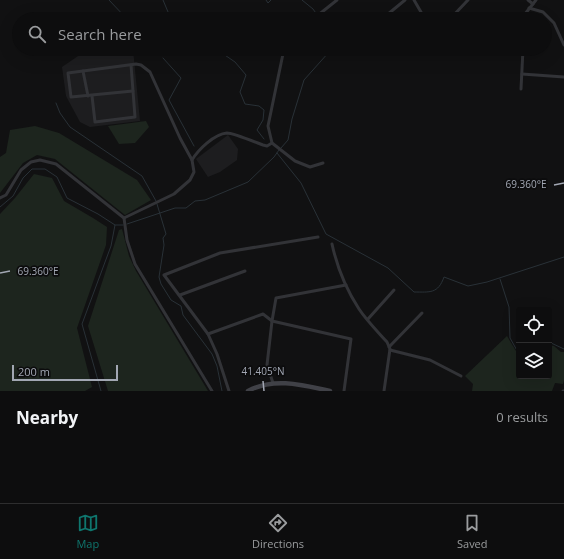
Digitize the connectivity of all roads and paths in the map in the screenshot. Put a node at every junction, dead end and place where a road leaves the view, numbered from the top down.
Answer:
1 (337, 0) edge
2 (405, 0) edge
3 (414, 0) edge
4 (468, 0) edge
5 (528, 0) edge
6 (536, 0) edge
7 (533, 4) junction
8 (529, 8) junction
9 (322, 12) edge
10 (390, 12) edge
11 (421, 12) edge
12 (457, 12) edge
13 (526, 12) edge
14 (544, 12) edge
15 (552, 21) edge
16 (564, 45) edge
17 (283, 56) edge
18 (523, 56) edge
19 (131, 65) junction
20 (83, 71) junction
21 (522, 74) junction
22 (564, 77) edge
23 (521, 89) dead end
24 (133, 91) junction
25 (88, 96) junction
26 (92, 96) junction
27 (272, 143) junction
28 (192, 160) junction
29 (323, 163) dead end
30 (0, 198) edge
31 (124, 218) junction
32 (318, 237) dead end
33 (332, 244) dead end
34 (245, 271) dead end
35 (346, 285) junction
36 (394, 290) dead end
37 (180, 295) junction
38 (422, 313) dead end
39 (368, 320) junction
40 (272, 321) junction
41 (208, 334) junction
42 (390, 349) junction
43 (461, 376) dead end
44 (273, 383) junction
45 (212, 391) edge
46 (229, 391) edge
47 (248, 391) edge
48 (330, 391) edge
49 (344, 391) edge
50 (384, 391) edge

1 - 9 street
2 - 10 street
3 - 11 street
4 - 12 street
5 - 7 street
6 - 7 street
7 - 8 street
8 - 13 street
8 - 14 street
15 - 16 street
17 - 27 street
18 - 21 street
19 - 20 street
19 - 24 street
19 - 28 street
20 - 25 street
20 - 25 street
21 - 22 street
21 - 23 street
24 - 26 street
24 - 26 street
25 - 26 street
27 - 28 street
27 - 29 street
28 - 31 street
30 - 31 street
31 - 45 street
32 - 37 street
33 - 35 street
34 - 37 street
35 - 39 street
35 - 40 street
36 - 39 street
37 - 41 street
38 - 42 street
39 - 42 street
40 - 41 street
40 - 44 street
40 - 49 street
41 - 46 street
42 - 43 street
42 - 50 street
44 - 47 main road
44 - 48 main road

